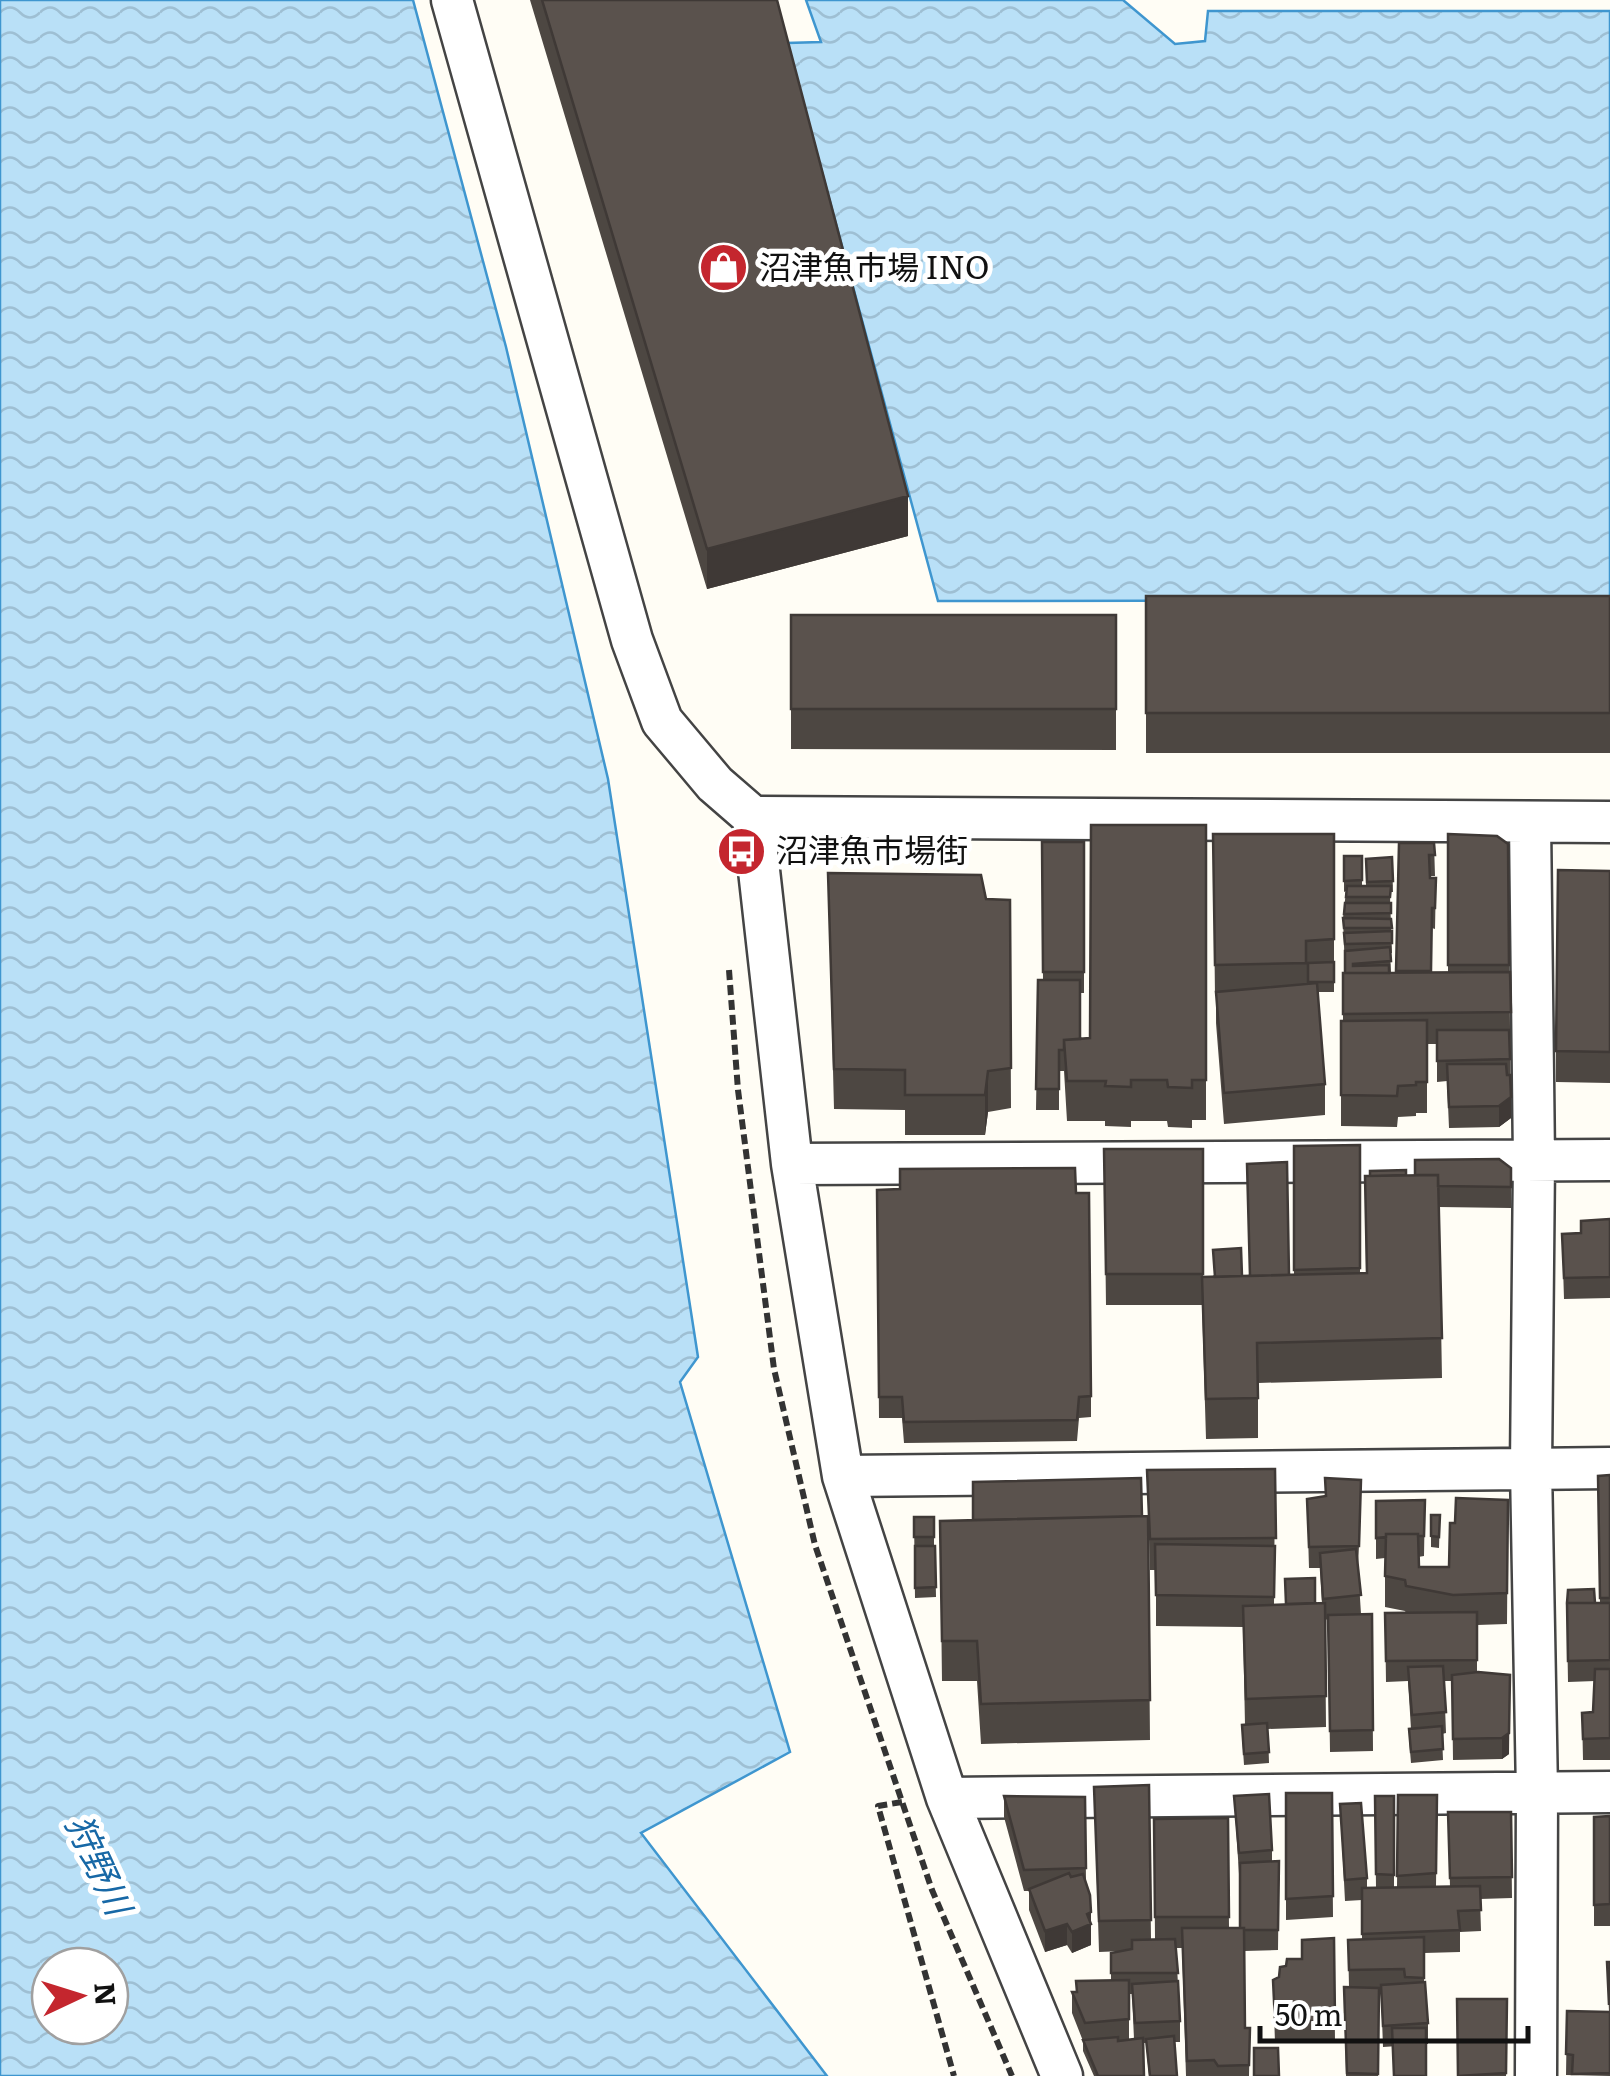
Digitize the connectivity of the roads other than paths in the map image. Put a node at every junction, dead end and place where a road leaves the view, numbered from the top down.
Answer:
1 (452, 0) edge
2 (753, 817) junction
3 (1530, 822) junction
4 (1610, 822) edge
5 (1534, 1160) junction
6 (1610, 1160) edge
7 (792, 1164) junction
8 (1531, 1468) junction
9 (1610, 1468) edge
10 (843, 1476) junction
11 (1538, 1792) junction
12 (1610, 1792) edge
13 (948, 1798) junction
14 (1062, 2076) edge
15 (1536, 2076) edge

1 - 2 street
2 - 3 street
2 - 7 street
3 - 4 street
3 - 5 street
5 - 6 street
5 - 7 street
5 - 8 street
7 - 10 street
8 - 9 street
8 - 10 street
8 - 11 street
10 - 13 street
11 - 12 street
11 - 13 street
11 - 15 street
13 - 14 street

